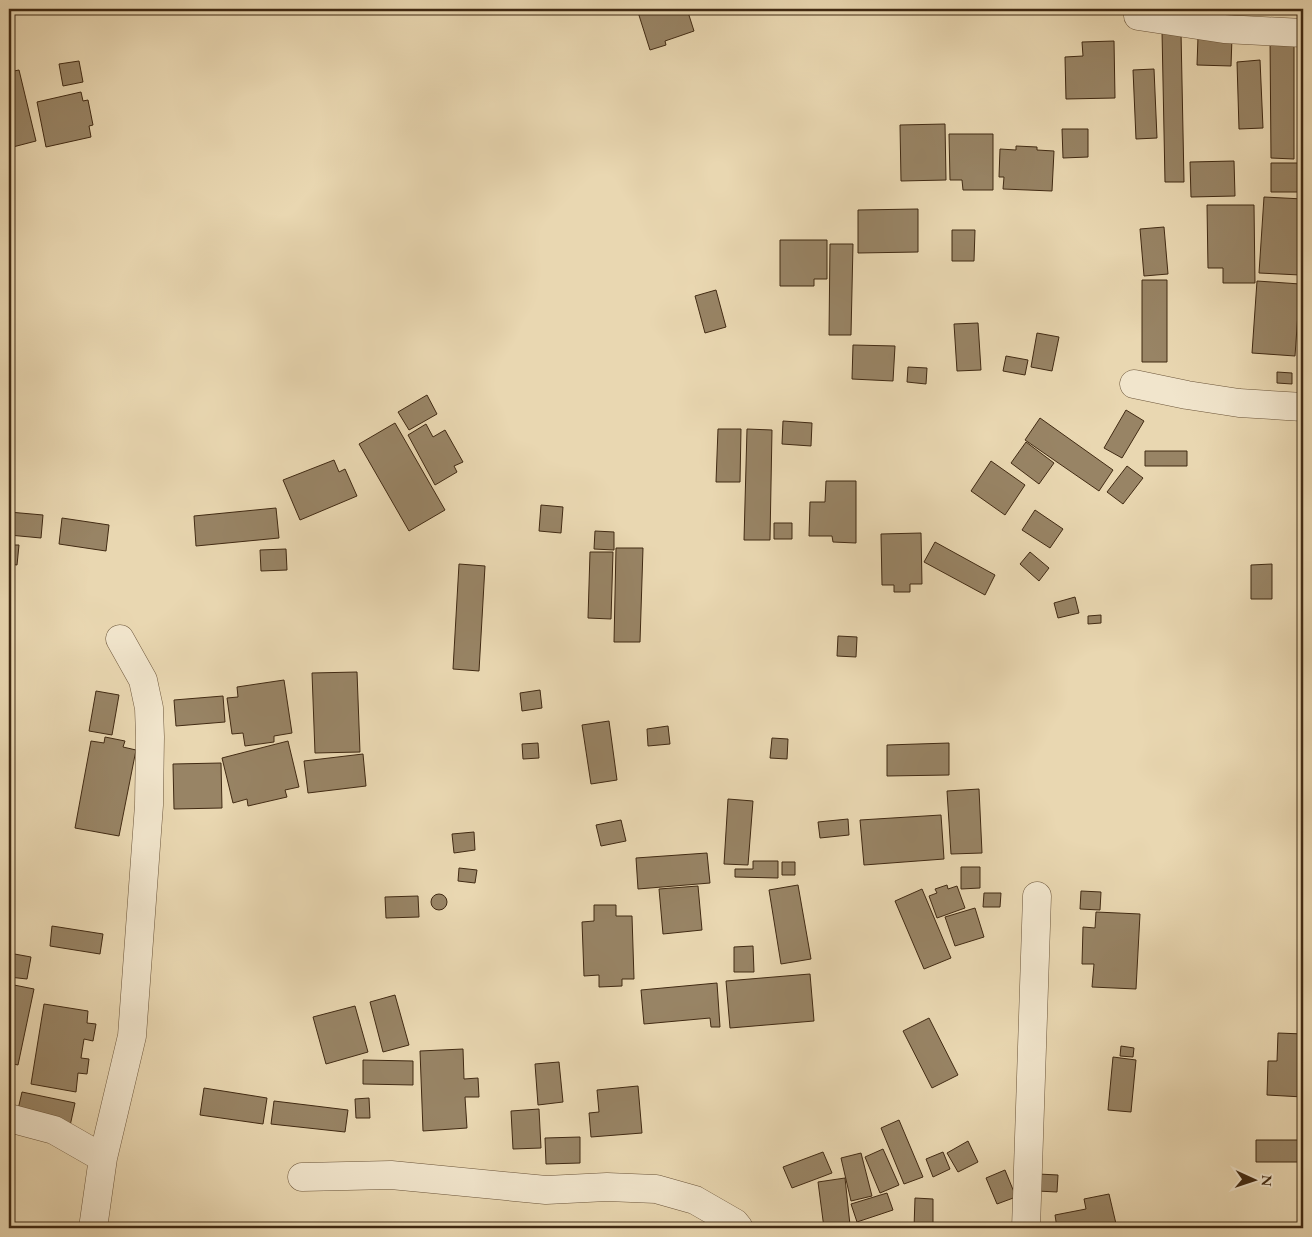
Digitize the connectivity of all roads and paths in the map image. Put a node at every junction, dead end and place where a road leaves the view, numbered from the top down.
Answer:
1 (1138, 16) dead end
2 (1303, 33) edge
3 (1134, 384) dead end
4 (1303, 407) edge
5 (120, 640) dead end
6 (1037, 896) dead end
7 (9, 1118) edge
8 (103, 1158) junction
9 (302, 1177) dead end
10 (93, 1228) edge
11 (739, 1228) edge
12 (1026, 1228) edge

1 - 2 street
3 - 4 street
5 - 8 street
6 - 12 street
7 - 8 street
8 - 10 street
9 - 11 street

